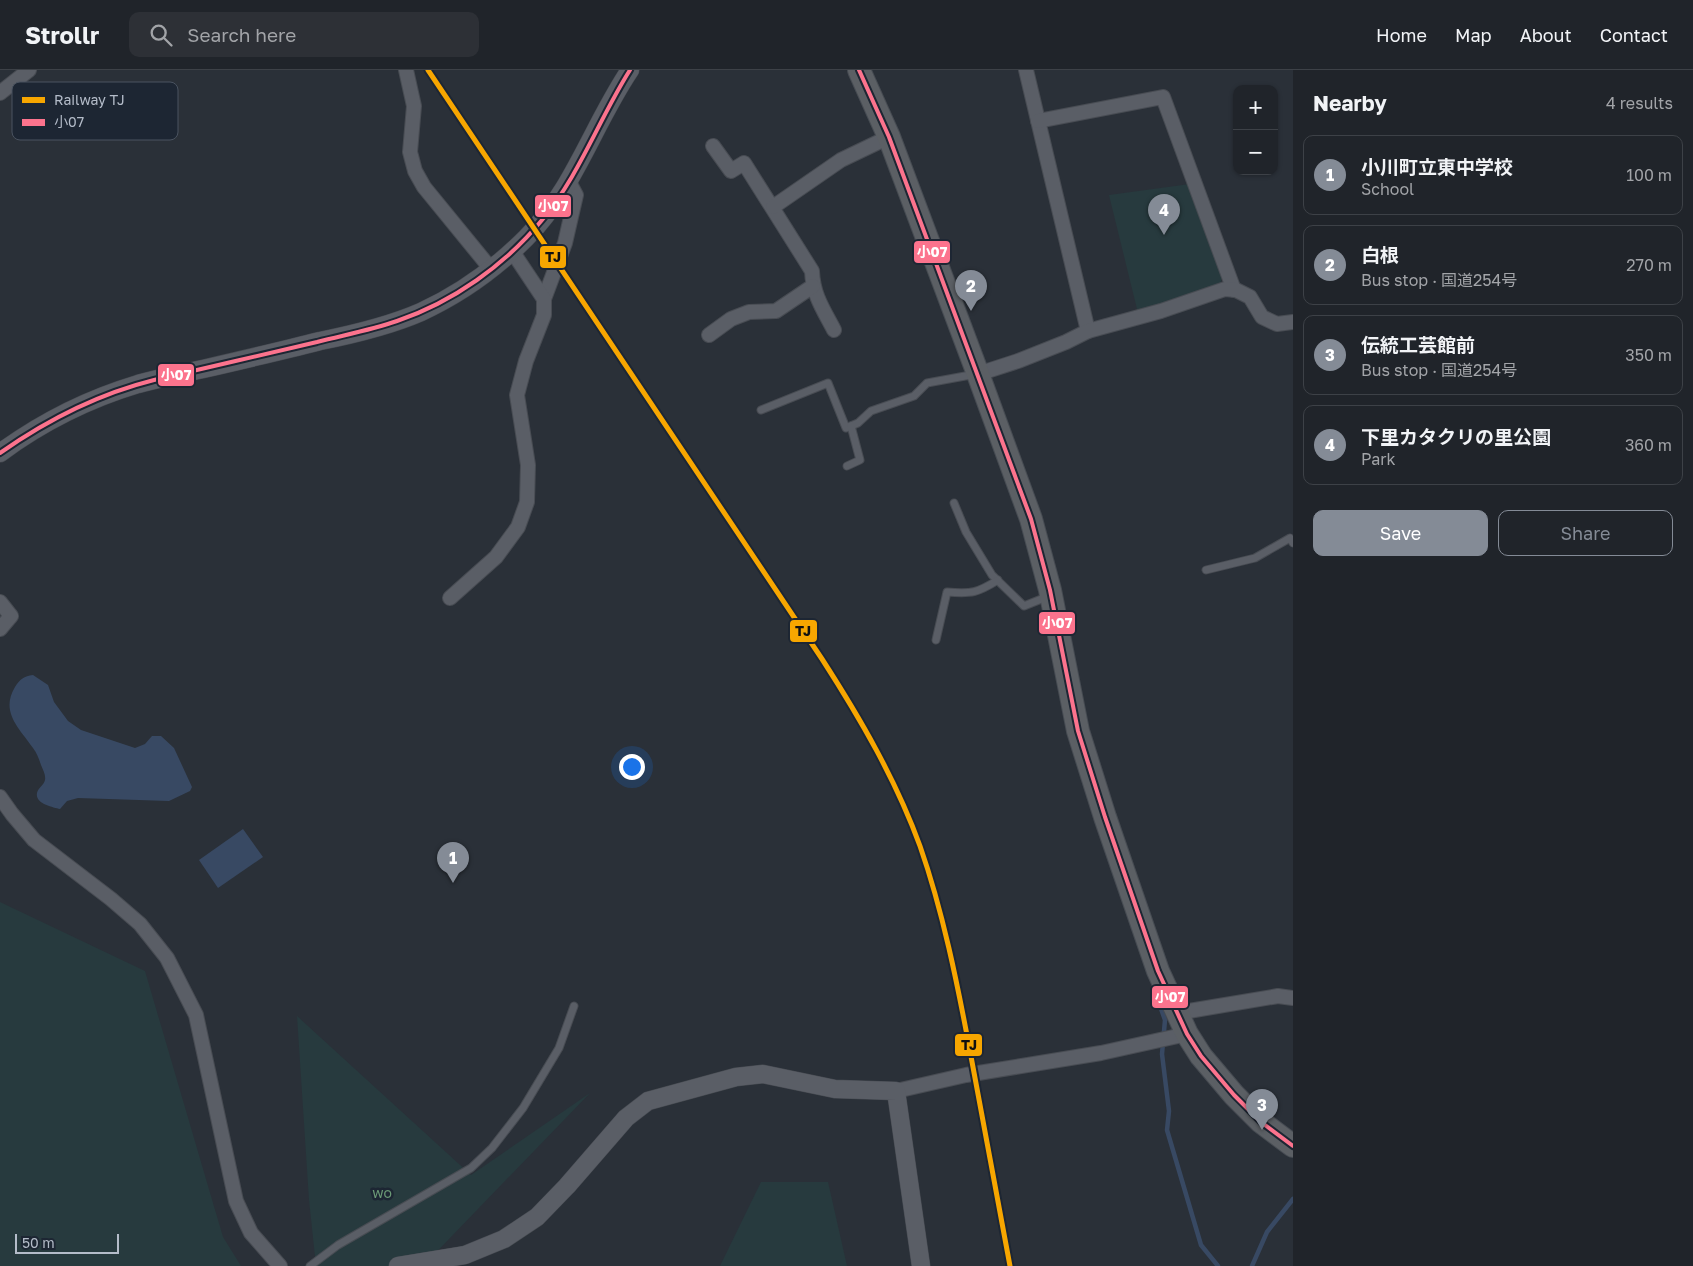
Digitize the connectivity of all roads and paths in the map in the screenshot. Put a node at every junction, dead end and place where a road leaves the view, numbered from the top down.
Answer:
1 (29, 70) edge
2 (406, 70) edge
3 (630, 70) edge
4 (859, 70) edge
5 (1026, 70) edge
6 (14, 75) edge
7 (0, 93) edge
8 (1038, 121) junction
9 (889, 137) junction
10 (713, 146) dead end
11 (569, 182) junction
12 (772, 207) junction
13 (512, 252) junction
14 (491, 270) junction
15 (813, 286) junction
16 (1234, 290) junction
17 (544, 299) junction
18 (1293, 322) edge
19 (834, 330) dead end
20 (1088, 331) junction
21 (710, 335) dead end
22 (978, 374) junction
23 (761, 410) dead end
24 (851, 426) junction
25 (0, 453) edge
26 (847, 466) dead end
27 (954, 503) dead end
28 (1293, 543) edge
29 (1206, 570) dead end
30 (998, 580) junction
31 (1051, 595) junction
32 (450, 598) dead end
33 (0, 602) edge
34 (0, 629) edge
35 (936, 640) dead end
36 (0, 797) edge
37 (1293, 998) edge
38 (574, 1006) dead end
39 (1177, 1013) junction
40 (1187, 1034) junction
41 (896, 1091) junction
42 (1293, 1146) edge
43 (280, 1266) edge
44 (310, 1266) edge
45 (398, 1266) edge
46 (921, 1266) edge

1 - 6 street
2 - 14 street
3 - 11 street
4 - 9 highway
5 - 8 street
6 - 7 street
8 - 16 street
8 - 20 street
9 - 12 street
9 - 22 highway
10 - 12 street
11 - 13 street
11 - 17 street
12 - 15 street
13 - 14 street
13 - 17 street
14 - 25 street
15 - 19 street
15 - 21 street
16 - 18 street
16 - 20 street
17 - 32 street
20 - 22 street
22 - 24 lane
22 - 31 highway
23 - 24 lane
24 - 26 lane
27 - 30 lane
28 - 29 lane
30 - 31 lane
30 - 35 lane
31 - 39 highway
33 - 34 street
36 - 43 street
37 - 39 street
38 - 44 lane
39 - 40 highway
40 - 41 street
40 - 42 highway
41 - 45 street
41 - 46 street

